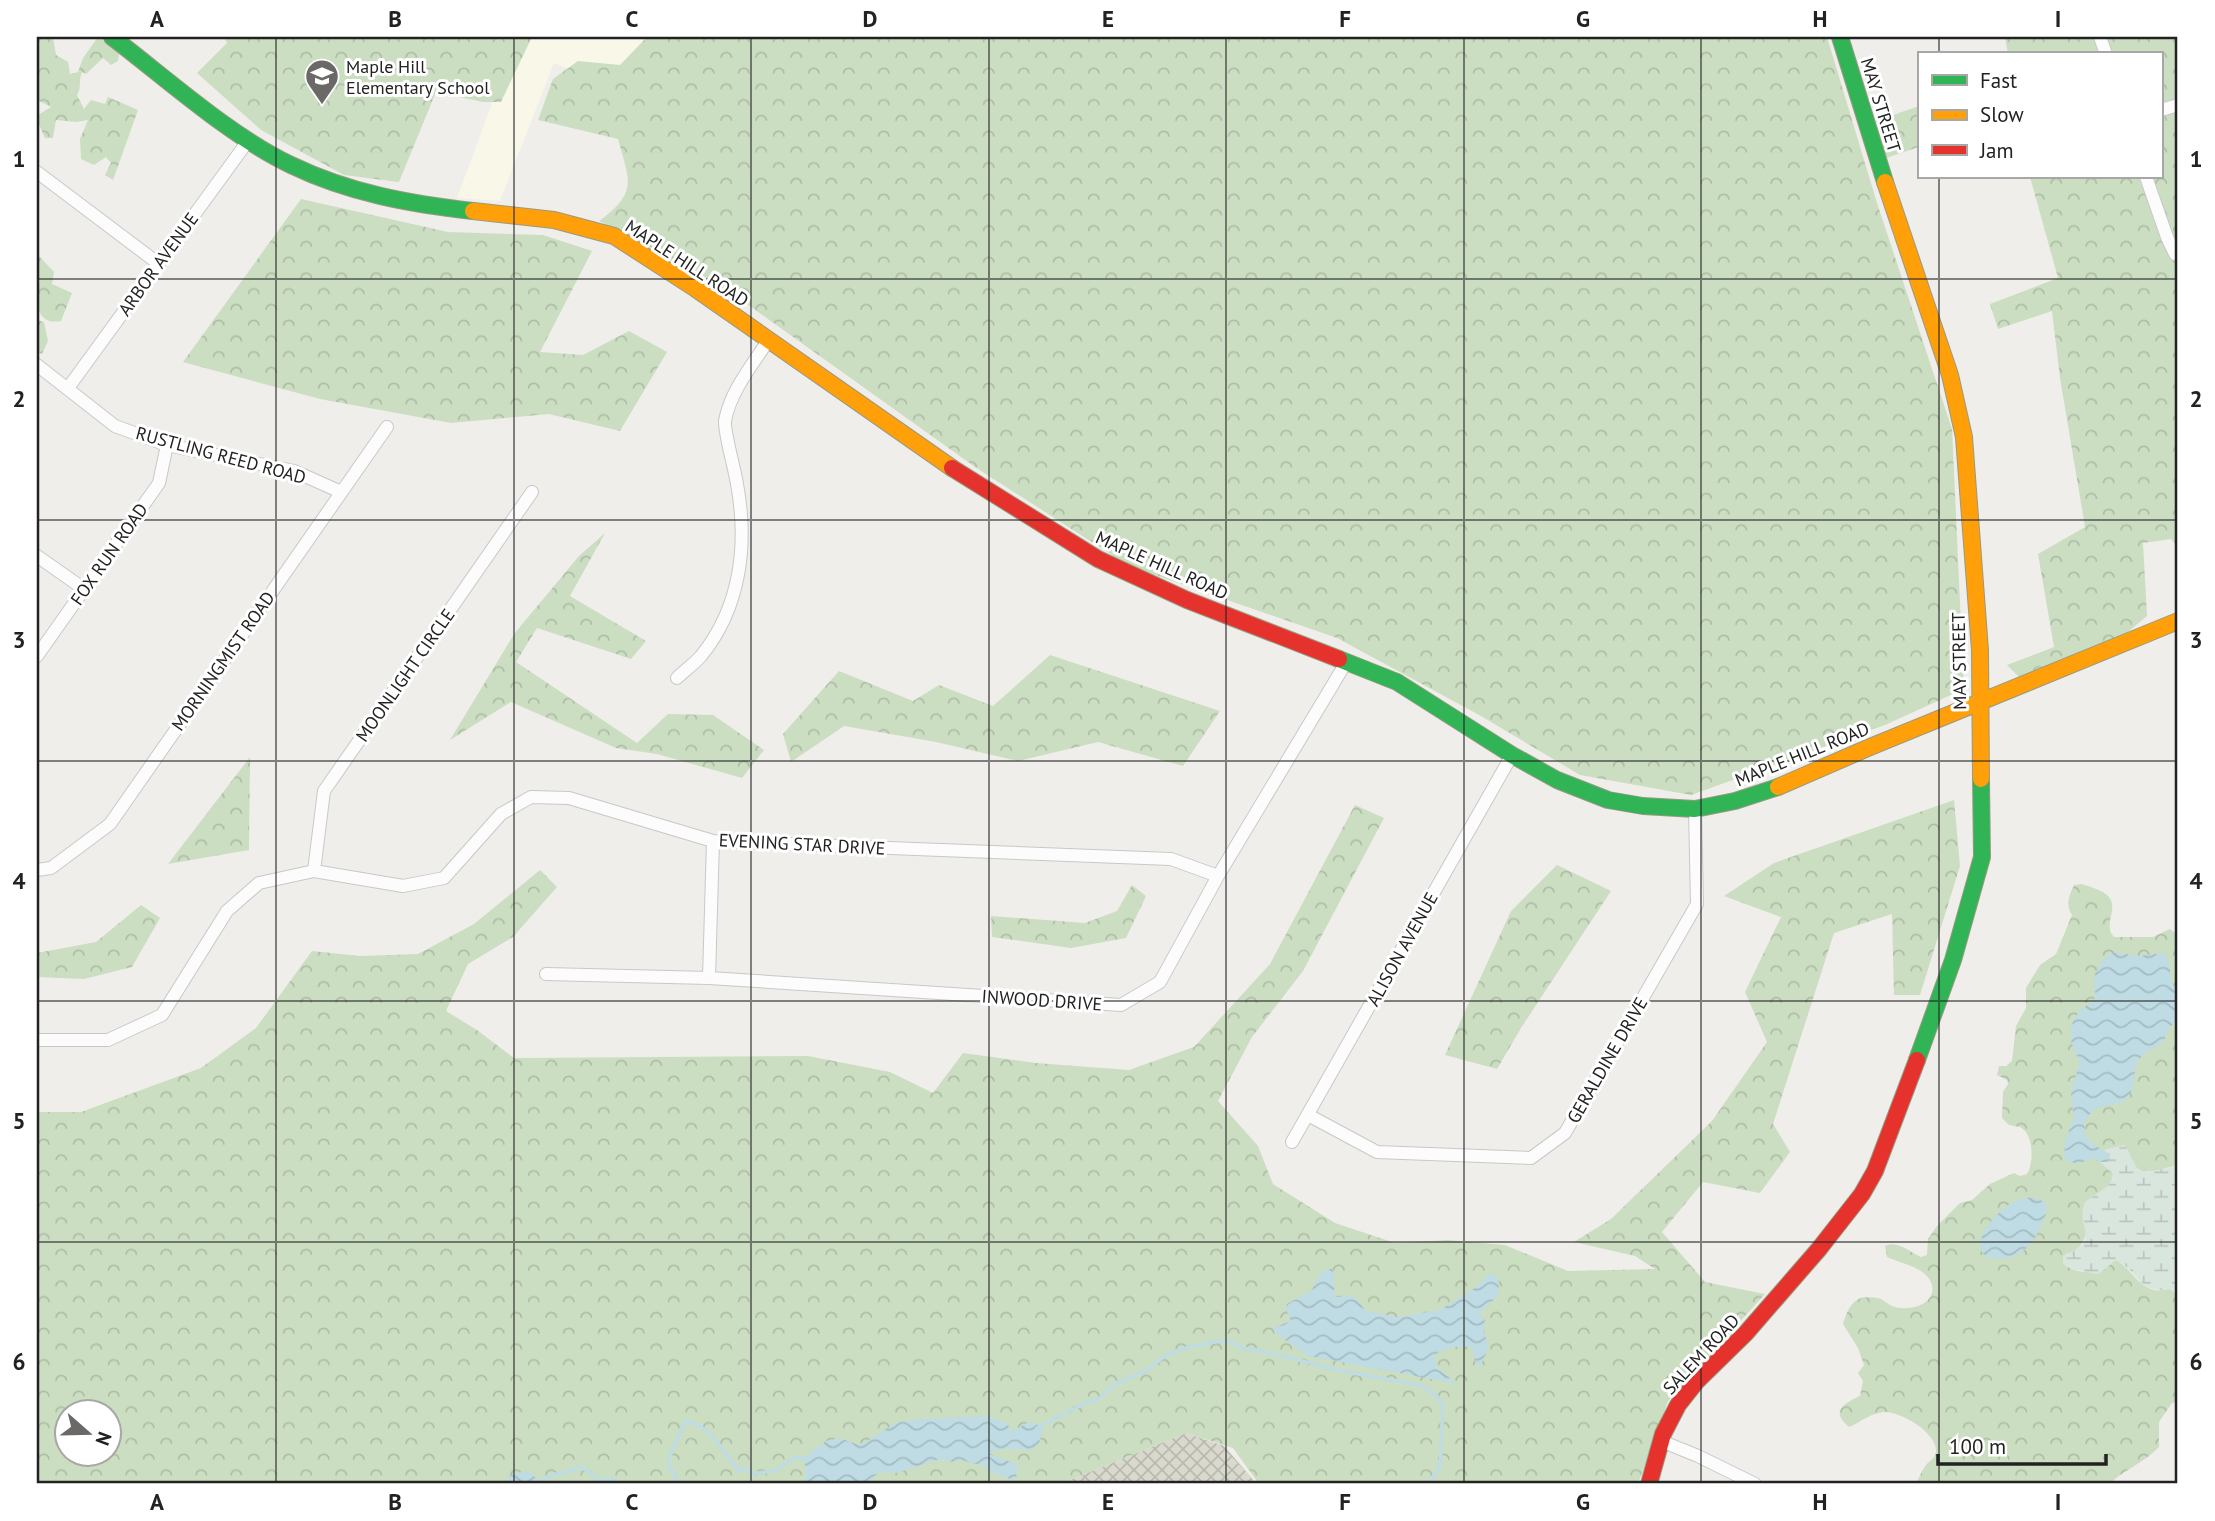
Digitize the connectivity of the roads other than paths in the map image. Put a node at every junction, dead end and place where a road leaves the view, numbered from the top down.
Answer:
1 (112, 37) edge
2 (1840, 37) edge
3 (248, 141) junction
4 (37, 172) edge
5 (2146, 178) edge
6 (2175, 254) dead end
7 (159, 264) junction
8 (768, 341) junction
9 (37, 365) edge
10 (68, 388) junction
11 (387, 427) dead end
12 (167, 445) junction
13 (341, 492) junction
14 (532, 492) dead end
15 (37, 556) edge
16 (84, 589) junction
17 (2178, 621) edge
18 (37, 656) edge
19 (1347, 661) junction
20 (677, 678) dead end
21 (1979, 704) junction
22 (1512, 755) junction
23 (1695, 809) junction
24 (713, 841) junction
25 (37, 870) edge
26 (313, 871) junction
27 (1218, 876) junction
28 (546, 974) dead end
29 (709, 978) junction
30 (37, 1040) edge
31 (1308, 1115) junction
32 (1292, 1142) dead end
33 (1807, 1263) joint
34 (1661, 1441) junction
35 (1649, 1484) edge
36 (1755, 1484) edge

1 - 3 street, MAPLE HILL ROAD
2 - 21 street, MAY STREET
3 - 7 street, ARBOR AVENUE
3 - 8 street, MAPLE HILL ROAD
4 - 7 street
5 - 6 street
7 - 10 street, ARBOR AVENUE
8 - 19 street, MAPLE HILL ROAD
8 - 20 street
9 - 10 street, RUSTLING REED ROAD
10 - 12 street, RUSTLING REED ROAD
11 - 13 street, MORNINGMIST ROAD
12 - 13 street, RUSTLING REED ROAD
12 - 16 street, FOX RUN ROAD
13 - 25 street, MORNINGMIST ROAD
14 - 26 street, MOONLIGHT CIRCLE
15 - 16 street
16 - 18 street, FOX RUN ROAD
17 - 21 street, MAPLE HILL ROAD
19 - 22 street, MAPLE HILL ROAD
19 - 27 street, INWOOD DRIVE
21 - 23 street, MAPLE HILL ROAD
21 - 33 street, MAY STREET
22 - 23 street, MAPLE HILL ROAD
22 - 31 street, ALISON AVENUE
23 - 31 street, GERALDINE DRIVE
24 - 26 street, EVENING STAR DRIVE
24 - 27 street, EVENING STAR DRIVE
24 - 29 street
26 - 30 street, EVENING STAR DRIVE
27 - 29 street, INWOOD DRIVE
28 - 29 street, INWOOD DRIVE
31 - 32 street, ALISON AVENUE
33 - 34 street, SALEM ROAD
34 - 35 street, SALEM ROAD
34 - 36 street

